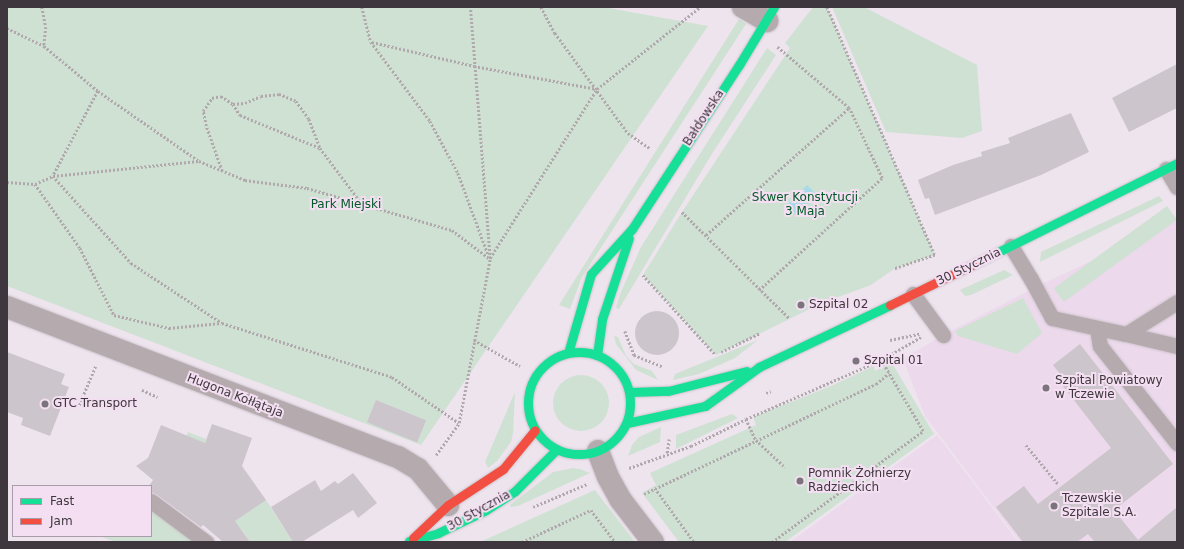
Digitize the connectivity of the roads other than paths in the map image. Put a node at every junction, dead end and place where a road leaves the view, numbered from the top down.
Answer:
1 (743, 7) edge
2 (767, 20) edge
3 (1172, 166) edge
4 (1177, 187) edge
5 (632, 229) junction
6 (1011, 246) junction
7 (913, 294) junction
8 (1177, 302) edge
9 (7, 307) edge
10 (1097, 328) junction
11 (1126, 334) junction
12 (943, 335) dead end
13 (1177, 346) edge
14 (568, 353) junction
15 (597, 355) junction
16 (759, 367) junction
17 (630, 392) junction
18 (627, 423) junction
19 (535, 430) junction
20 (1177, 443) edge
21 (557, 449) junction
22 (598, 451) junction
23 (152, 502) edge
24 (448, 505) junction
25 (440, 538) edge
26 (201, 540) edge
27 (409, 542) edge
28 (653, 542) edge

1 - 2 street
2 - 5 street, Bałdowska
3 - 4 lane
3 - 6 street, 30 Stycznia
5 - 14 street, Bałdowska
5 - 15 street, Bałdowska
6 - 7 street, 30 Stycznia
6 - 10 lane
7 - 12 lane
7 - 16 street, 30 Stycznia
8 - 11 lane
9 - 24 street, Hugona Kołłątaja
10 - 11 lane
10 - 20 lane
11 - 13 lane
14 - 15 street
14 - 19 street
15 - 17 street
16 - 17 street, 30 Stycznia
16 - 18 street, 30 Stycznia
17 - 18 street
18 - 22 street
19 - 21 street
19 - 24 street, 30 Stycznia
21 - 22 street
21 - 25 street, 30 Stycznia
22 - 28 street
23 - 26 lane
24 - 27 street, 30 Stycznia
25 - 27 street, 30 Stycznia

